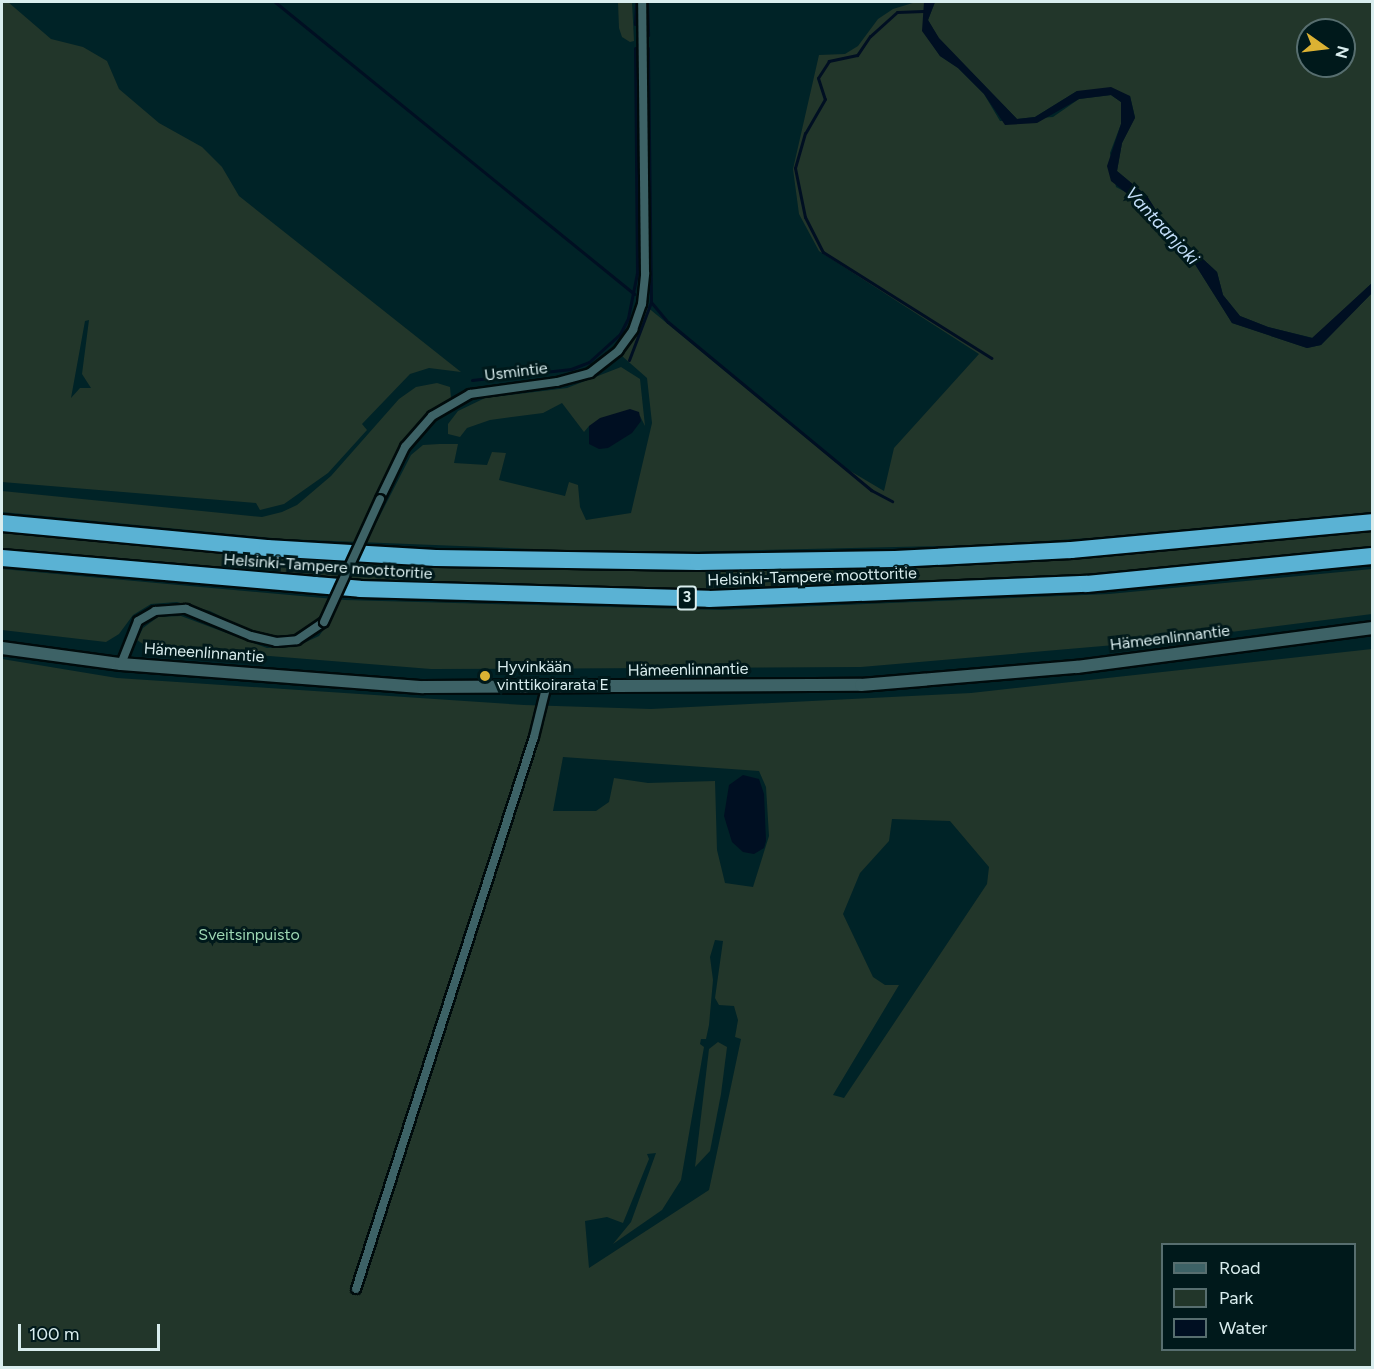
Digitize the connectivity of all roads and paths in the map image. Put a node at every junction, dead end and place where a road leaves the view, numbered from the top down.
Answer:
1 (642, 2) edge
2 (1372, 522) edge
3 (2, 523) edge
4 (1372, 556) edge
5 (2, 558) edge
6 (1372, 628) edge
7 (2, 648) edge
8 (121, 663) junction
9 (546, 688) junction
10 (356, 1289) dead end

1 - 8 street, Usmintie, bridge
2 - 3 highway, Helsinki-Tampere moottoritie / 3
4 - 5 highway, Helsinki-Tampere moottoritie / 3
6 - 9 main road, Hämeenlinnantie
7 - 8 main road, Hämeenlinnantie
8 - 9 main road, Hämeenlinnantie
9 - 10 street

